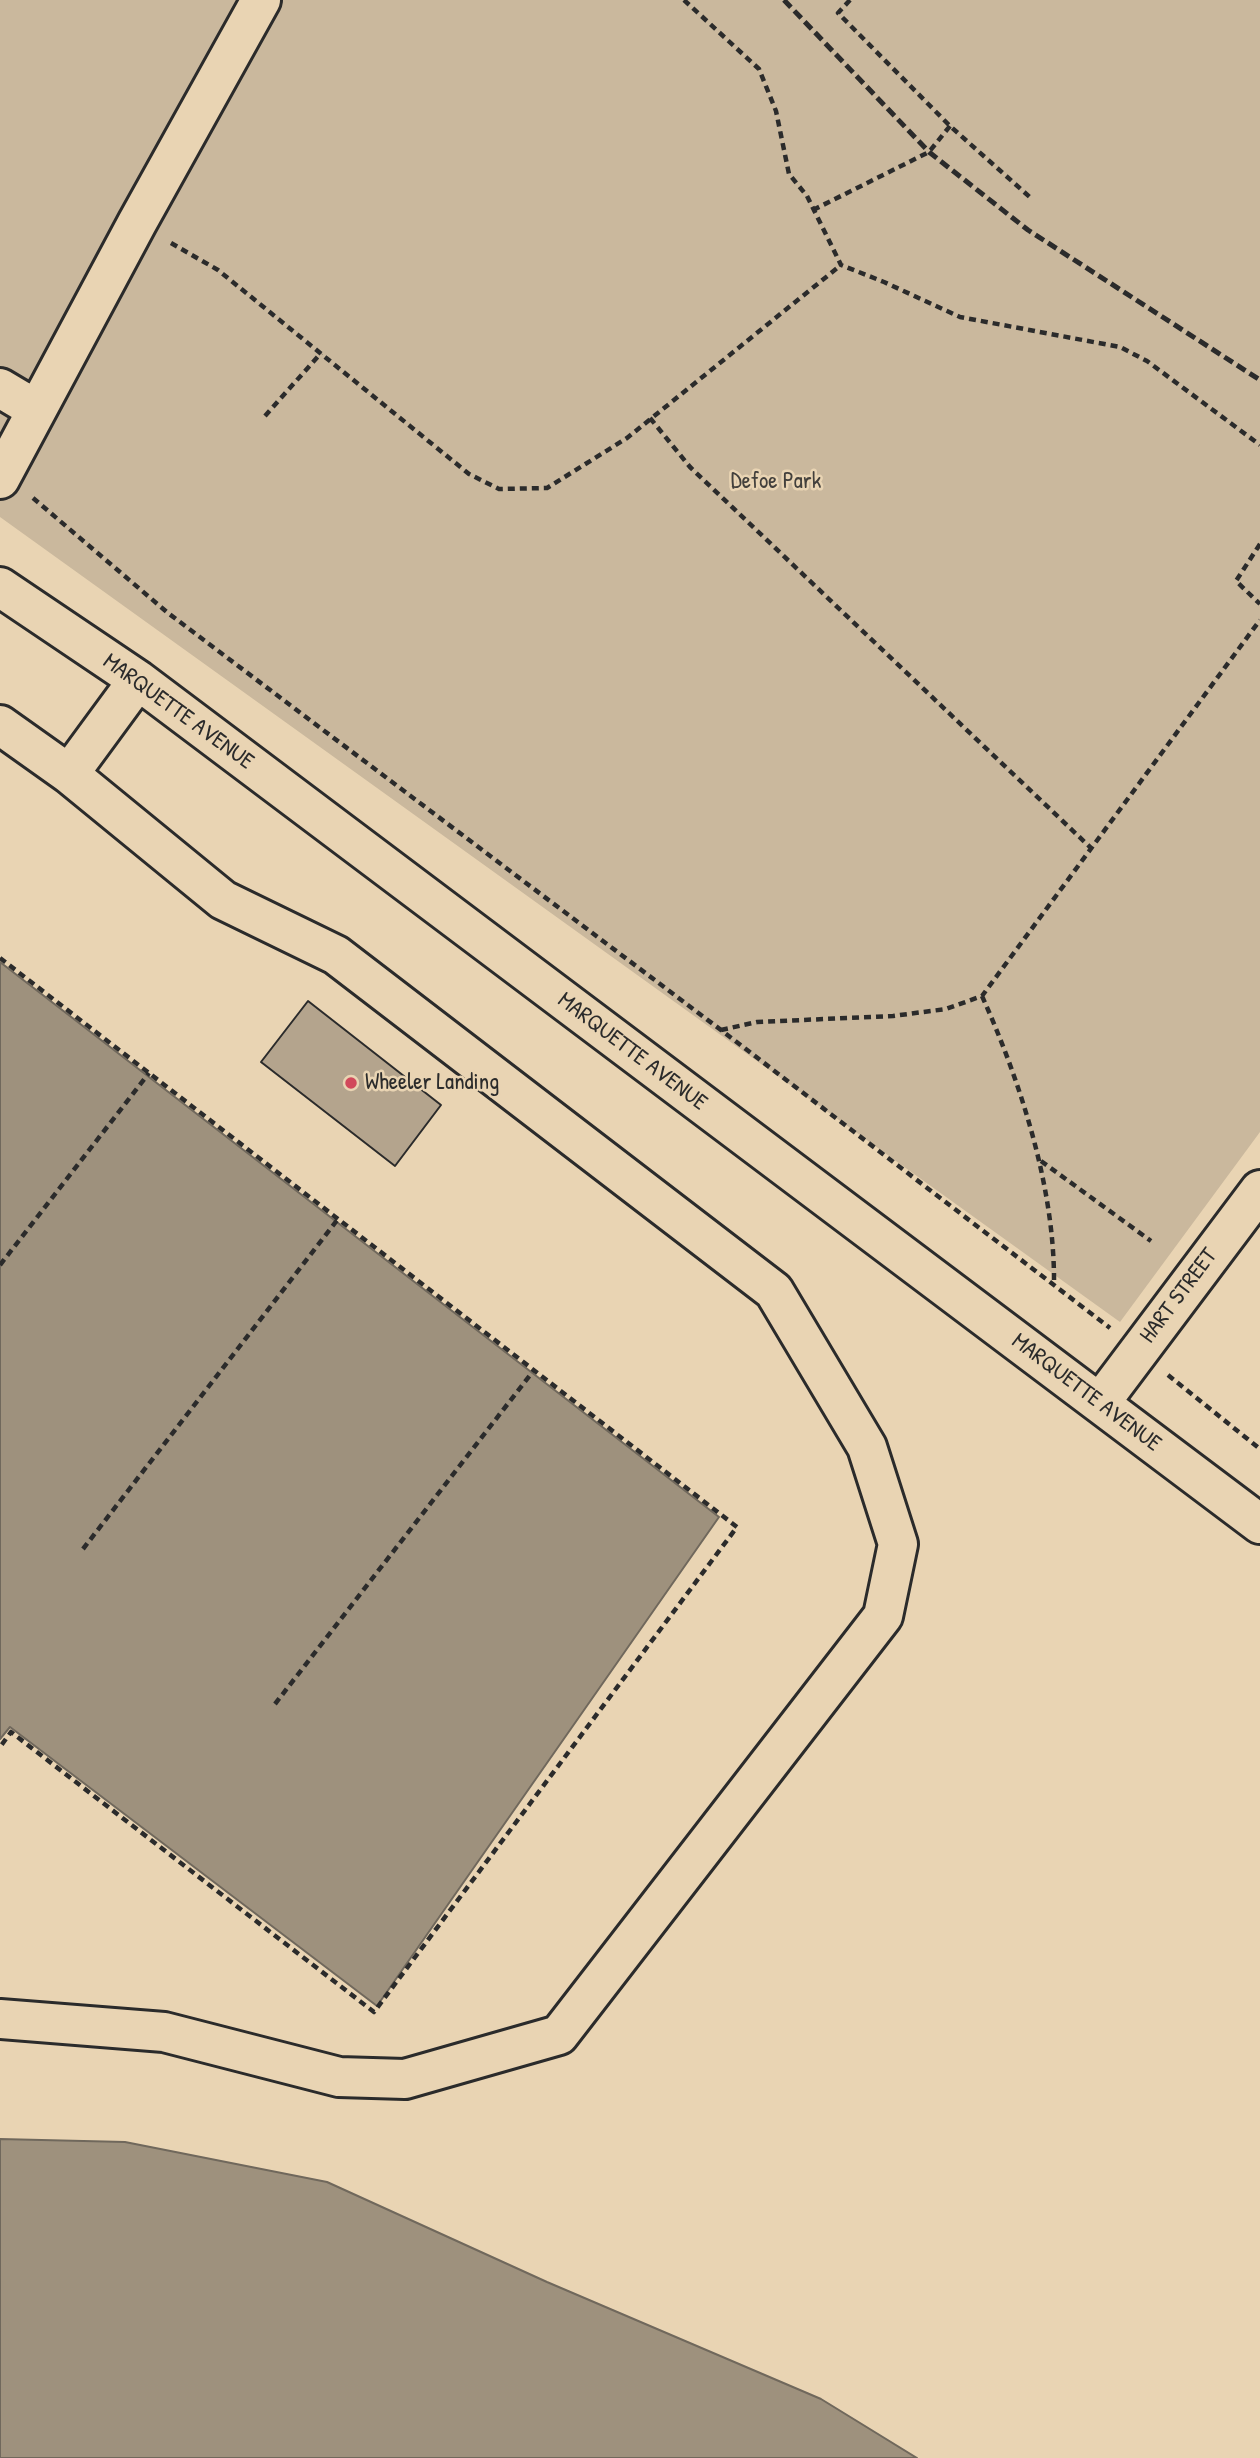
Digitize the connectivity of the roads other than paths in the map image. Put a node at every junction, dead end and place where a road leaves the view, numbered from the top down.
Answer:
1 (261, 0) edge
2 (0, 388) edge
3 (37, 410) junction
4 (2, 476) edge
5 (0, 587) edge
6 (138, 680) junction
7 (0, 725) edge
8 (69, 774) junction
9 (1260, 1190) edge
10 (1100, 1403) junction
11 (1260, 1524) edge
12 (0, 2019) edge

1 - 3 street
2 - 3 street
3 - 4 street
5 - 6 street, MARQUETTE AVENUE
6 - 8 street
6 - 10 street, MARQUETTE AVENUE
7 - 8 street
8 - 12 street
9 - 10 street, HART STREET
10 - 11 street, MARQUETTE AVENUE

